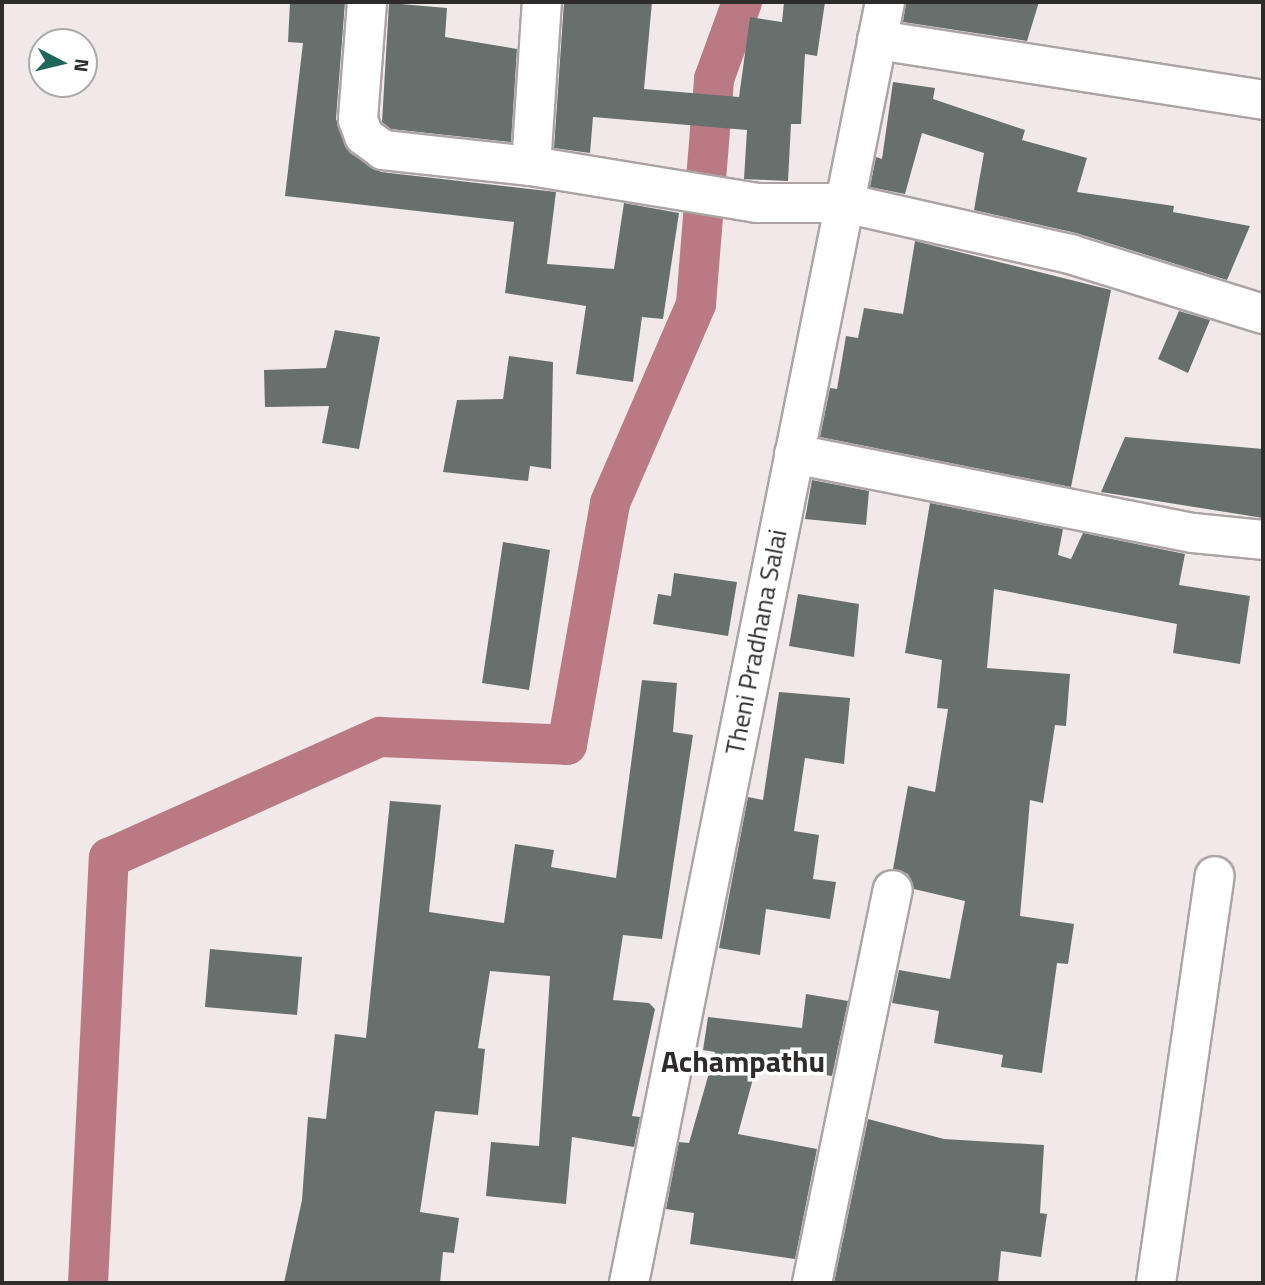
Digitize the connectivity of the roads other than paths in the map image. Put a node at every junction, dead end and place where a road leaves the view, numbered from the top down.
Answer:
1 (367, 2) edge
2 (542, 2) edge
3 (885, 2) edge
4 (877, 40) junction
5 (1263, 100) edge
6 (531, 166) junction
7 (844, 203) junction
8 (1263, 314) edge
9 (794, 454) junction
10 (1263, 540) edge
11 (1215, 876) dead end
12 (893, 890) dead end
13 (629, 1283) edge
14 (812, 1283) edge
15 (1156, 1283) edge

1 - 6 street
2 - 6 street
3 - 4 street, Theni Pradhana Salai
4 - 5 street
4 - 7 street, Theni Pradhana Salai
6 - 7 street
7 - 8 street
7 - 9 street, Theni Pradhana Salai
9 - 10 street
9 - 13 street, Theni Pradhana Salai
11 - 15 street
12 - 14 street

